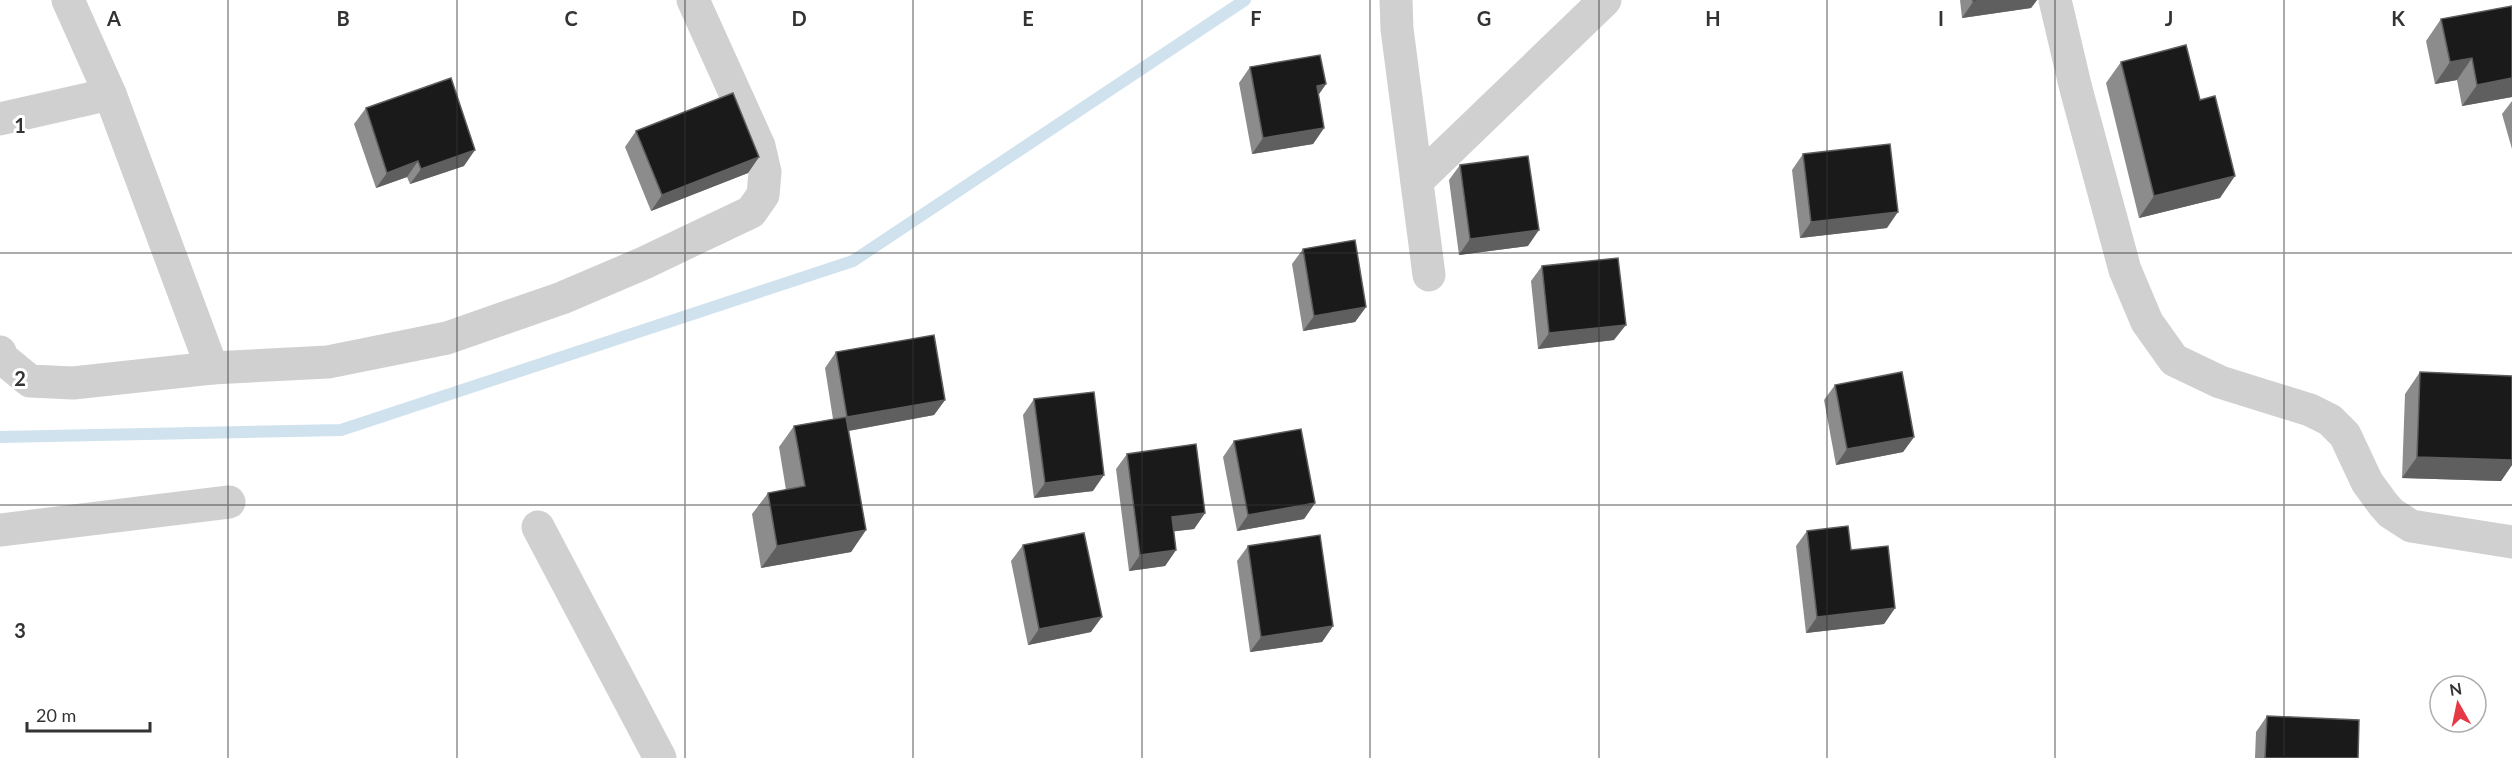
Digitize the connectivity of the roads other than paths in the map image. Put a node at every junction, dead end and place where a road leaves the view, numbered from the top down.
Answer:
1 (68, 0) edge
2 (693, 0) edge
3 (1396, 0) edge
4 (1605, 0) edge
5 (2055, 0) edge
6 (110, 94) junction
7 (0, 119) edge
8 (1417, 181) junction
9 (1429, 275) dead end
10 (0, 352) edge
11 (212, 368) junction
12 (230, 502) dead end
13 (538, 527) dead end
14 (0, 531) edge
15 (2512, 542) edge
16 (660, 758) edge

1 - 6 street
2 - 11 street
3 - 8 street
4 - 8 street
5 - 15 street
6 - 7 street
6 - 11 street
8 - 9 street
10 - 11 street
12 - 14 street
13 - 16 street

